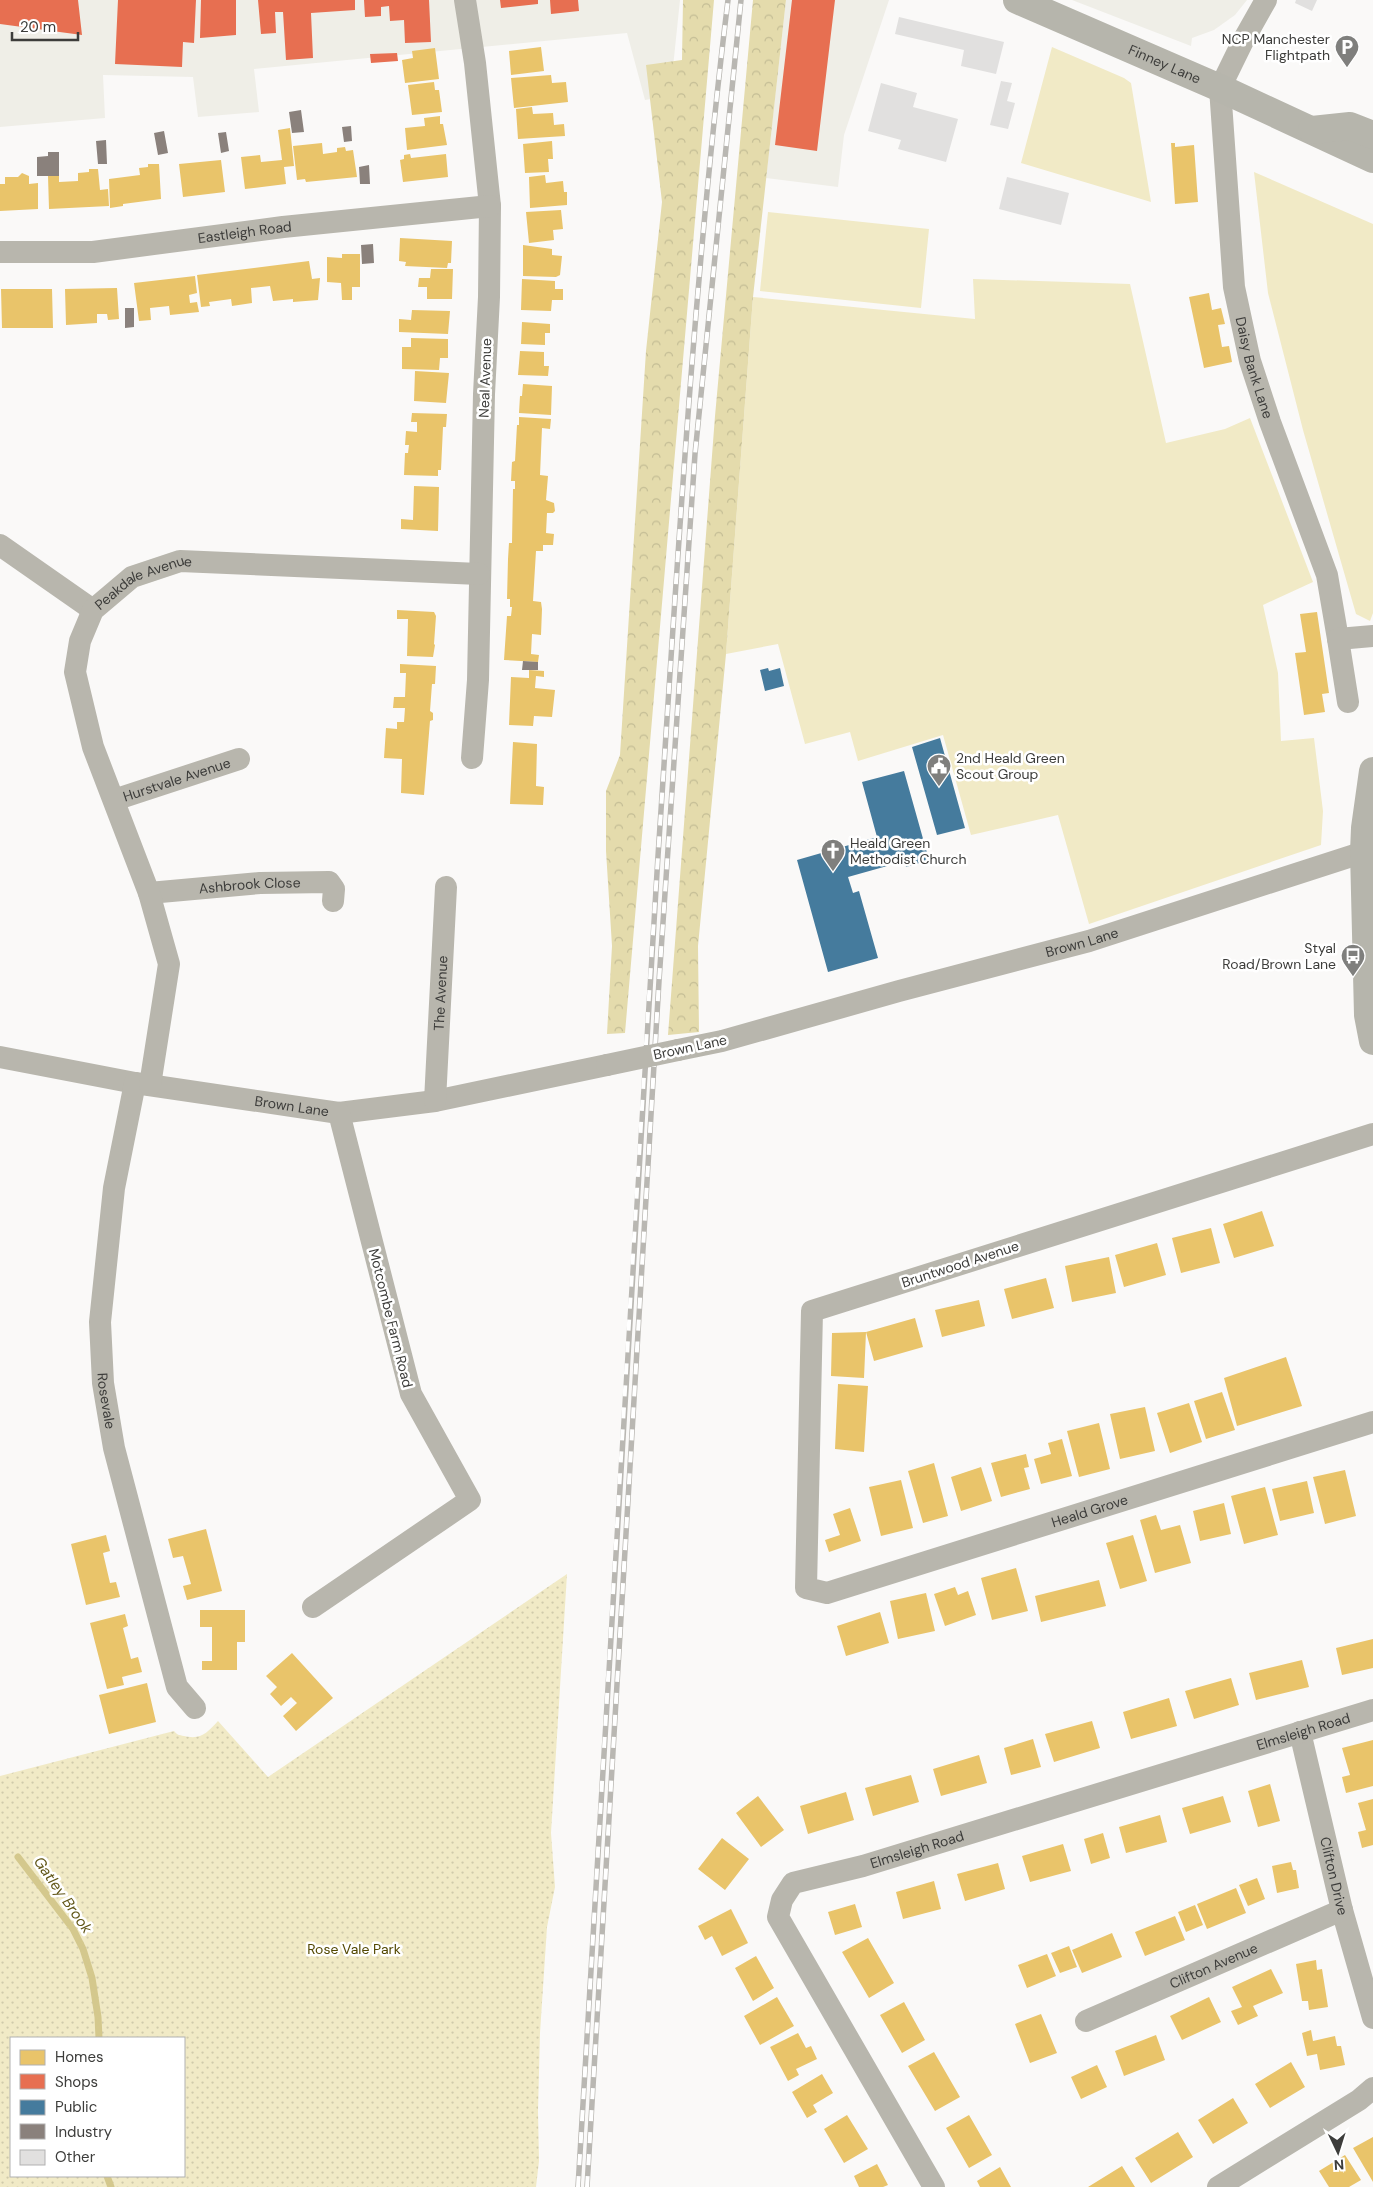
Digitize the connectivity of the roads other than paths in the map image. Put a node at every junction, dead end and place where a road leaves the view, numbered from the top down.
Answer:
1 (465, 0) edge
2 (1017, 0) edge
3 (1266, 0) edge
4 (1220, 88) junction
5 (1310, 130) junction
6 (1373, 135) edge
7 (1373, 159) edge
8 (490, 206) junction
9 (0, 252) edge
10 (0, 545) edge
11 (479, 574) junction
12 (93, 610) junction
13 (1373, 636) edge
14 (1338, 639) junction
15 (1348, 702) dead end
16 (472, 758) dead end
17 (239, 759) dead end
18 (1373, 771) edge
19 (114, 800) junction
20 (1364, 852) junction
21 (446, 886) dead end
22 (150, 893) junction
23 (333, 901) dead end
24 (1373, 1041) edge
25 (0, 1057) edge
26 (142, 1084) junction
27 (435, 1102) junction
28 (338, 1113) junction
29 (1373, 1134) edge
30 (1373, 1422) edge
31 (806, 1588) joint
32 (313, 1607) dead end
33 (195, 1708) dead end
34 (1373, 1710) edge
35 (1300, 1732) junction
36 (1342, 1910) junction
37 (1373, 2018) edge
38 (1086, 2021) dead end
39 (1373, 2088) edge
40 (934, 2187) edge
41 (1218, 2187) edge

1 - 8 street, Neal Avenue
2 - 4 street, Finney Lane
3 - 4 street
4 - 5 street, Finney Lane
4 - 14 street, Daisy Bank Lane
5 - 6 street
5 - 7 street, Finney Lane
8 - 9 street, Eastleigh Road
8 - 11 street, Neal Avenue
10 - 12 street
11 - 12 street, Peakdale Avenue
11 - 16 street, Neal Avenue
12 - 19 street, Peakdale Avenue
13 - 14 street
14 - 15 street, Daisy Bank Lane
17 - 19 street, Hurstvale Avenue
18 - 20 street
19 - 22 street, Peakdale Avenue
20 - 24 street
20 - 27 street, Brown Lane, bridge
21 - 27 street, The Avenue
22 - 23 street, Ashbrook Close
22 - 26 street, Peakdale Avenue
25 - 26 street, Brown Lane
26 - 28 street, Brown Lane
26 - 33 street, Rosevale
27 - 28 street, Brown Lane
28 - 32 street, Motcombe Farm Road
29 - 31 street, Bruntwood Avenue
30 - 31 street, Heald Grove
34 - 35 street, Elmsleigh Road
35 - 36 street, Clifton Drive
35 - 40 street, Elmsleigh Road
36 - 37 street, Clifton Drive
36 - 38 street, Clifton Avenue
39 - 41 street

